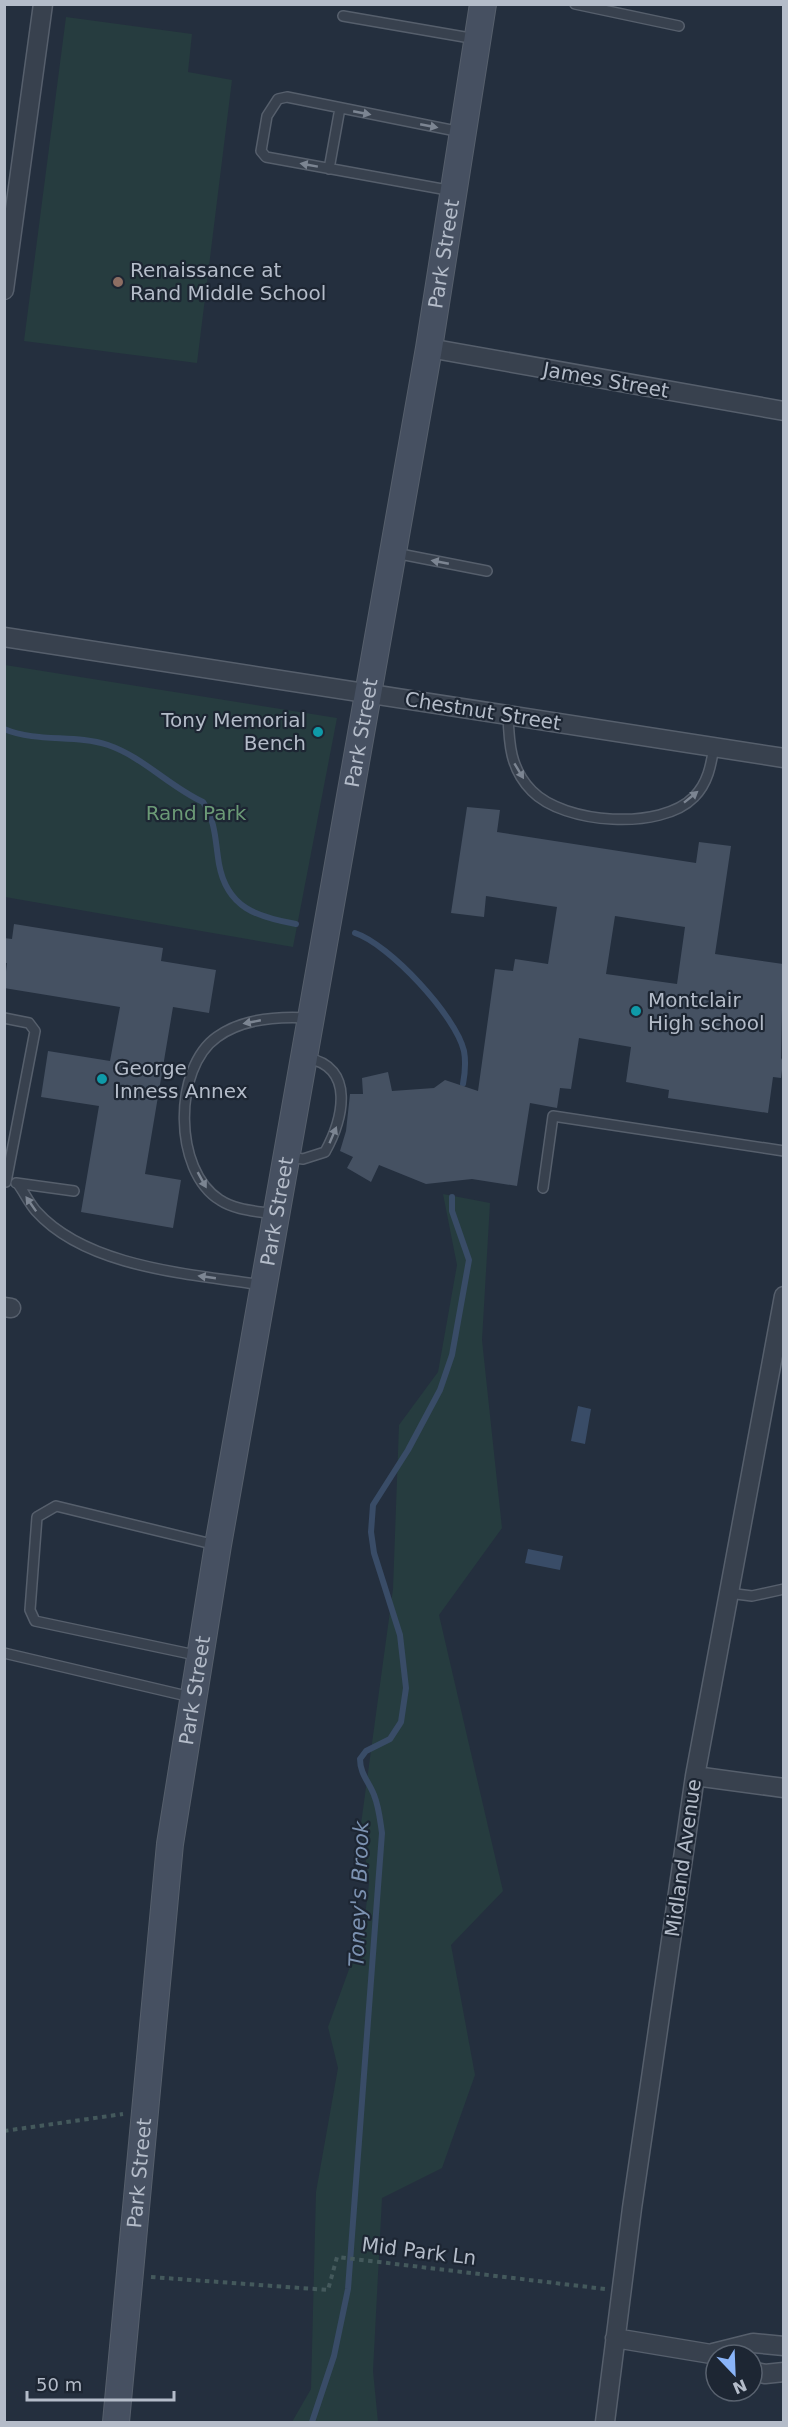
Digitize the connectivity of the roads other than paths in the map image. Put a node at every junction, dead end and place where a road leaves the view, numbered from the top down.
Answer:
1 (43, 4) edge
2 (483, 4) edge
3 (575, 4) edge
4 (342, 16) dead end
5 (679, 26) dead end
6 (478, 39) junction
7 (340, 108) junction
8 (463, 133) junction
9 (329, 169) junction
10 (11, 185) edge
11 (454, 191) junction
12 (7, 257) edge
13 (4, 290) edge
14 (429, 348) junction
15 (783, 411) edge
16 (393, 552) junction
17 (487, 571) dead end
18 (4, 637) edge
19 (368, 694) junction
20 (508, 715) junction
21 (714, 747) junction
22 (783, 758) edge
23 (4, 1018) edge
24 (310, 1018) junction
25 (303, 1057) junction
26 (783, 1151) edge
27 (286, 1157) junction
28 (5, 1182) edge
29 (18, 1184) junction
30 (543, 1188) dead end
31 (74, 1191) dead end
32 (276, 1215) junction
33 (265, 1285) junction
34 (783, 1296) edge
35 (218, 1545) junction
36 (783, 1589) edge
37 (728, 1593) junction
38 (4, 1653) edge
39 (201, 1656) junction
40 (194, 1698) junction
41 (695, 1776) junction
42 (783, 1788) edge
43 (615, 2338) junction
44 (764, 2344) edge
45 (783, 2346) edge
46 (704, 2352) edge
47 (783, 2372) edge
48 (764, 2374) edge
49 (116, 2422) edge
50 (605, 2422) edge

1 - 10 street
2 - 6 street, Park Street
3 - 5 lane
4 - 6 lane
6 - 8 street, Park Street
7 -> 8 lane
7 - 9 lane
9 -> 7 lane
8 - 11 street, Park Street
9 - 11 lane
10 - 12 street
11 - 14 street, Park Street
12 - 13 street
14 - 15 street, James Street
14 - 16 street, Park Street
17 -> 16 lane
16 - 19 street, Park Street
18 - 19 street, Chestnut Street
19 - 20 street, Chestnut Street
19 - 24 street, Park Street
20 - 21 street, Chestnut Street
20 -> 21 lane
21 - 22 street, Chestnut Street
23 - 28 lane
24 - 25 street, Park Street
24 -> 32 lane
25 - 27 street, Park Street
27 -> 25 lane
26 - 30 lane
27 - 32 street, Park Street
28 - 29 lane
29 - 31 lane
33 -> 29 lane
32 - 33 street, Park Street
33 - 35 street, Park Street
34 - 37 street, Midland Avenue
35 - 39 street, Park Street
35 - 39 lane
36 - 37 lane
37 - 41 street, Midland Avenue
38 - 40 lane
39 - 40 street, Park Street
40 - 49 street, Park Street
41 - 42 street
41 - 43 street, Midland Avenue
43 - 46 street
43 - 50 street, Midland Avenue
44 - 45 street
47 - 48 street

